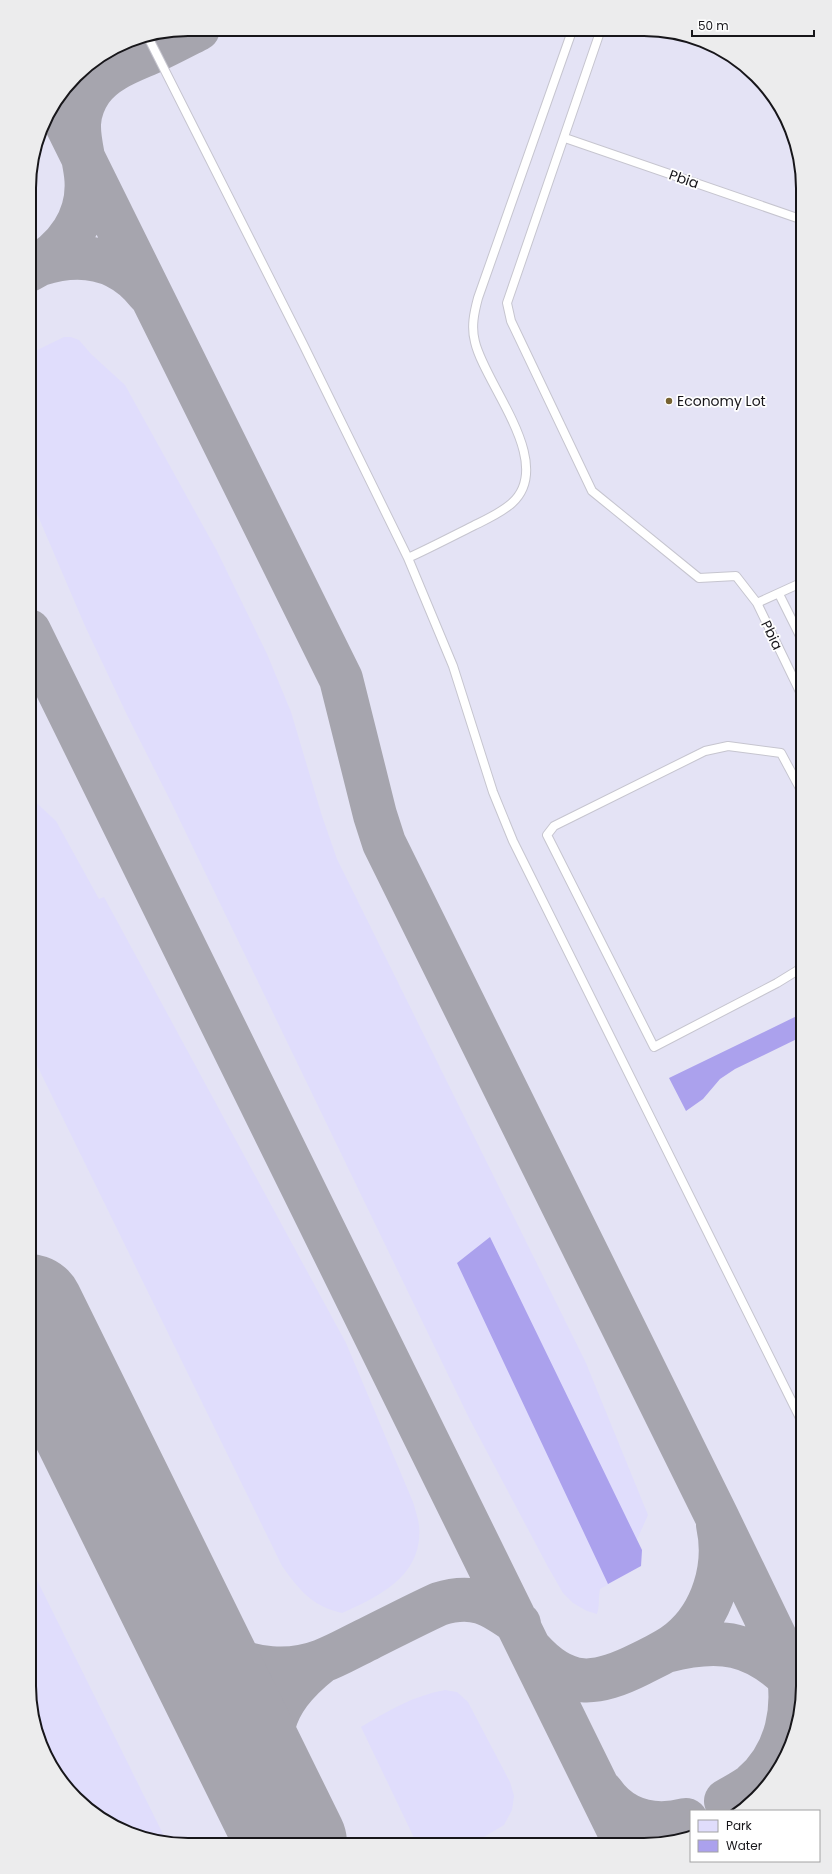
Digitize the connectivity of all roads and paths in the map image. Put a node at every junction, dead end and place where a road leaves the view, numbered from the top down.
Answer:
1 (570, 36) edge
2 (599, 36) edge
3 (150, 41) edge
4 (565, 138) junction
5 (796, 218) edge
6 (408, 558) junction
7 (796, 586) edge
8 (779, 594) junction
9 (757, 603) junction
10 (796, 628) edge
11 (796, 684) edge
12 (796, 781) edge
13 (796, 971) edge
14 (796, 1410) edge

1 - 6 lane
2 - 4 lane
3 - 6 lane
4 - 5 lane, Pbia
4 - 9 lane, Pbia
6 - 14 lane
7 - 8 lane
8 - 9 lane
8 - 10 lane
9 - 11 lane, Pbia
12 - 13 lane

